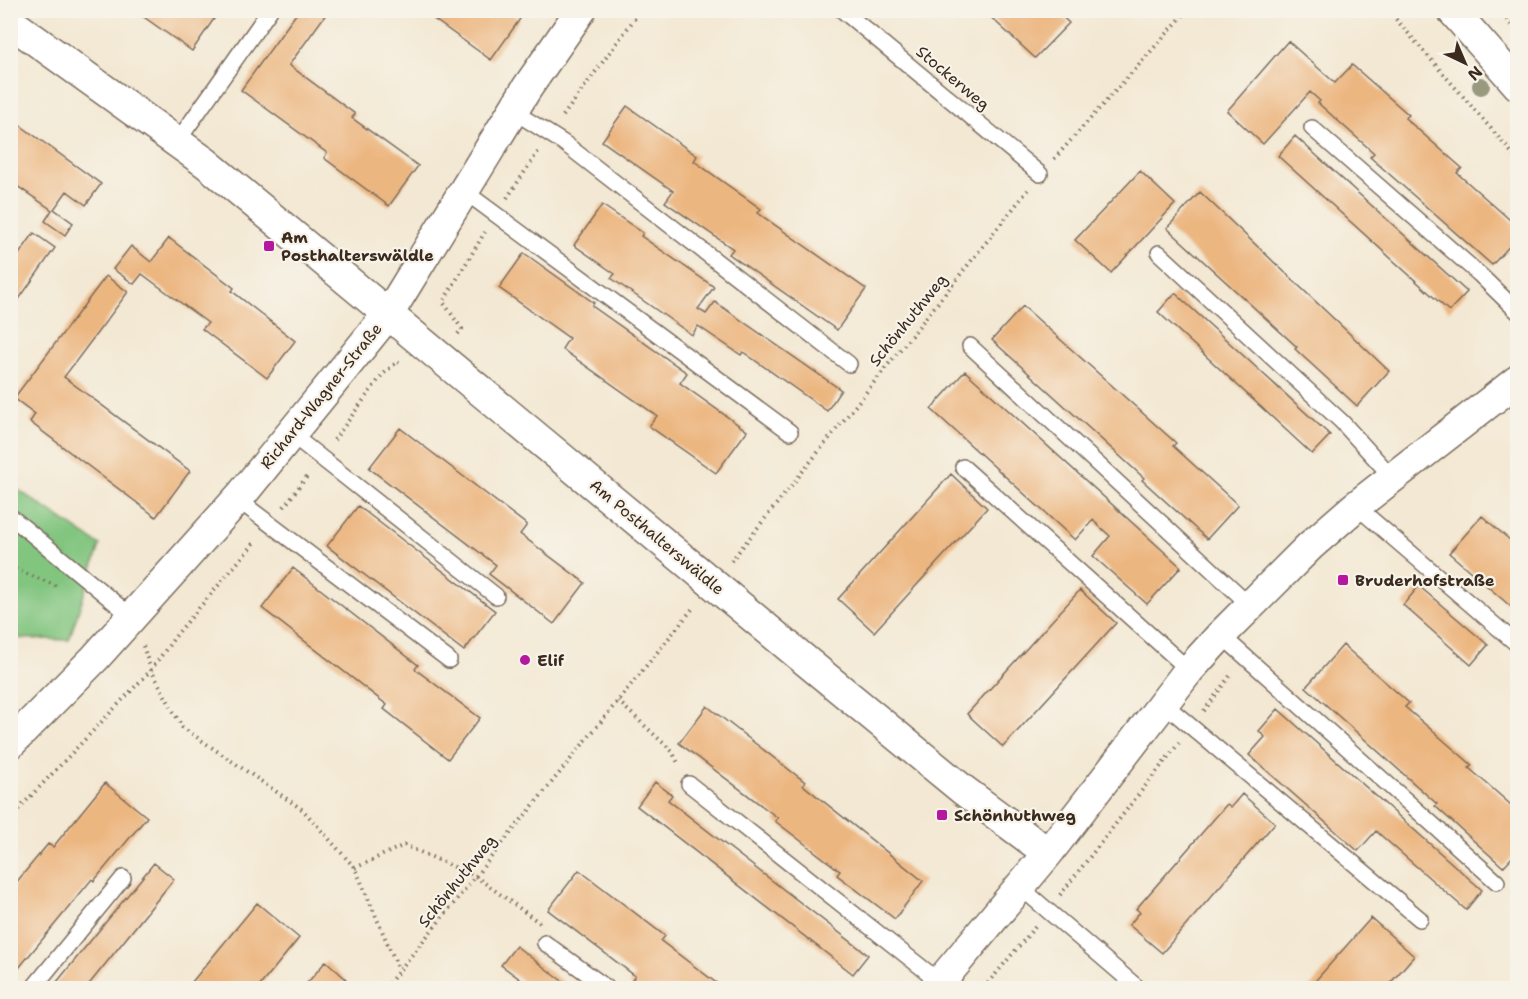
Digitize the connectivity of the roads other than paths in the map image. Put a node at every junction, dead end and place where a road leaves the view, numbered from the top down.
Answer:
1 (270, 10) edge
2 (581, 10) edge
3 (843, 10) edge
4 (1452, 10) edge
5 (10, 22) edge
6 (1518, 84) edge
7 (513, 111) junction
8 (1312, 128) dead end
9 (177, 142) junction
10 (1040, 174) road end
11 (464, 191) junction
12 (1159, 253) dead end
13 (389, 312) junction
14 (1518, 312) edge
15 (970, 346) dead end
16 (849, 364) dead end
17 (1518, 380) edge
18 (790, 432) dead end
19 (291, 434) junction
20 (963, 467) dead end
21 (1392, 477) junction
22 (237, 500) junction
23 (1356, 506) junction
24 (10, 516) edge
25 (496, 596) dead end
26 (1251, 606) junction
27 (132, 617) junction
28 (1221, 635) junction
29 (1518, 645) edge
30 (448, 660) dead end
31 (1189, 670) junction
32 (1163, 703) junction
33 (10, 744) edge
34 (689, 784) road end
35 (1048, 853) junction
36 (123, 878) dead end
37 (1497, 882) dead end
38 (1019, 886) junction
39 (1420, 919) dead end
40 (545, 943) road end
41 (938, 986) edge
42 (33, 988) edge
43 (607, 988) edge
44 (1138, 988) edge

1 - 9 lane
2 - 7 street, Richard-Wagner-Straße
3 - 10 lane, Stockerweg
4 - 6 street
5 - 9 street, Am Posthalterswäldle
7 - 11 street, Richard-Wagner-Straße
7 - 16 lane
8 - 14 lane
9 - 13 street, Am Posthalterswäldle
11 - 13 street, Richard-Wagner-Straße
11 - 18 lane
12 - 21 lane
13 - 19 street, Richard-Wagner-Straße
13 - 35 street, Am Posthalterswäldle
15 - 26 lane
17 - 21 street
19 - 22 street, Richard-Wagner-Straße
19 - 25 lane
20 - 31 lane
21 - 23 street
22 - 27 street, Richard-Wagner-Straße
22 - 30 lane
23 - 26 street
23 - 29 lane
24 - 27 lane
26 - 28 street
27 - 33 street, Richard-Wagner-Straße
28 - 31 street
28 - 37 lane
31 - 32 street
32 - 35 street
32 - 39 lane
34 - 41 lane
35 - 38 street
36 - 42 lane
38 - 41 street
38 - 44 lane
40 - 43 lane

